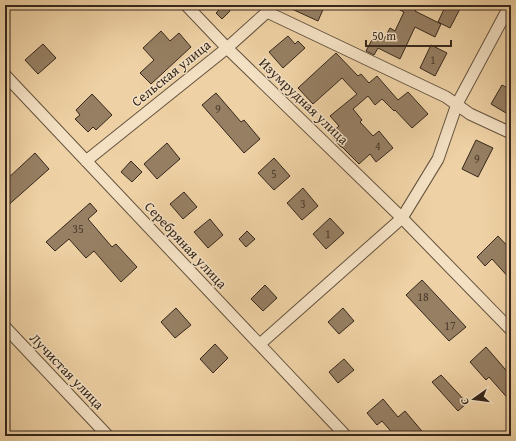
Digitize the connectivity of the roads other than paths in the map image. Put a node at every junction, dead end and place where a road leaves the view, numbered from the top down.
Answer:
1 (186, 5) edge
2 (510, 5) edge
3 (268, 9) edge
4 (227, 48) junction
5 (5, 75) edge
6 (456, 104) junction
7 (511, 133) edge
8 (86, 161) junction
9 (402, 218) junction
10 (5, 327) edge
11 (511, 330) edge
12 (260, 344) junction
13 (108, 436) edge
14 (346, 436) edge

1 - 4 street, Изумрудная улица
2 - 6 street
3 - 4 street, Сельская улица
3 - 6 street
4 - 8 street, Сельская улица
4 - 9 street, Изумрудная улица
5 - 8 street, Серебряная улица
6 - 7 street
6 - 9 street
8 - 12 street, Серебряная улица
9 - 11 street, Изумрудная улица
9 - 12 street
10 - 13 street, Лучистая улица
12 - 14 street, Серебряная улица

